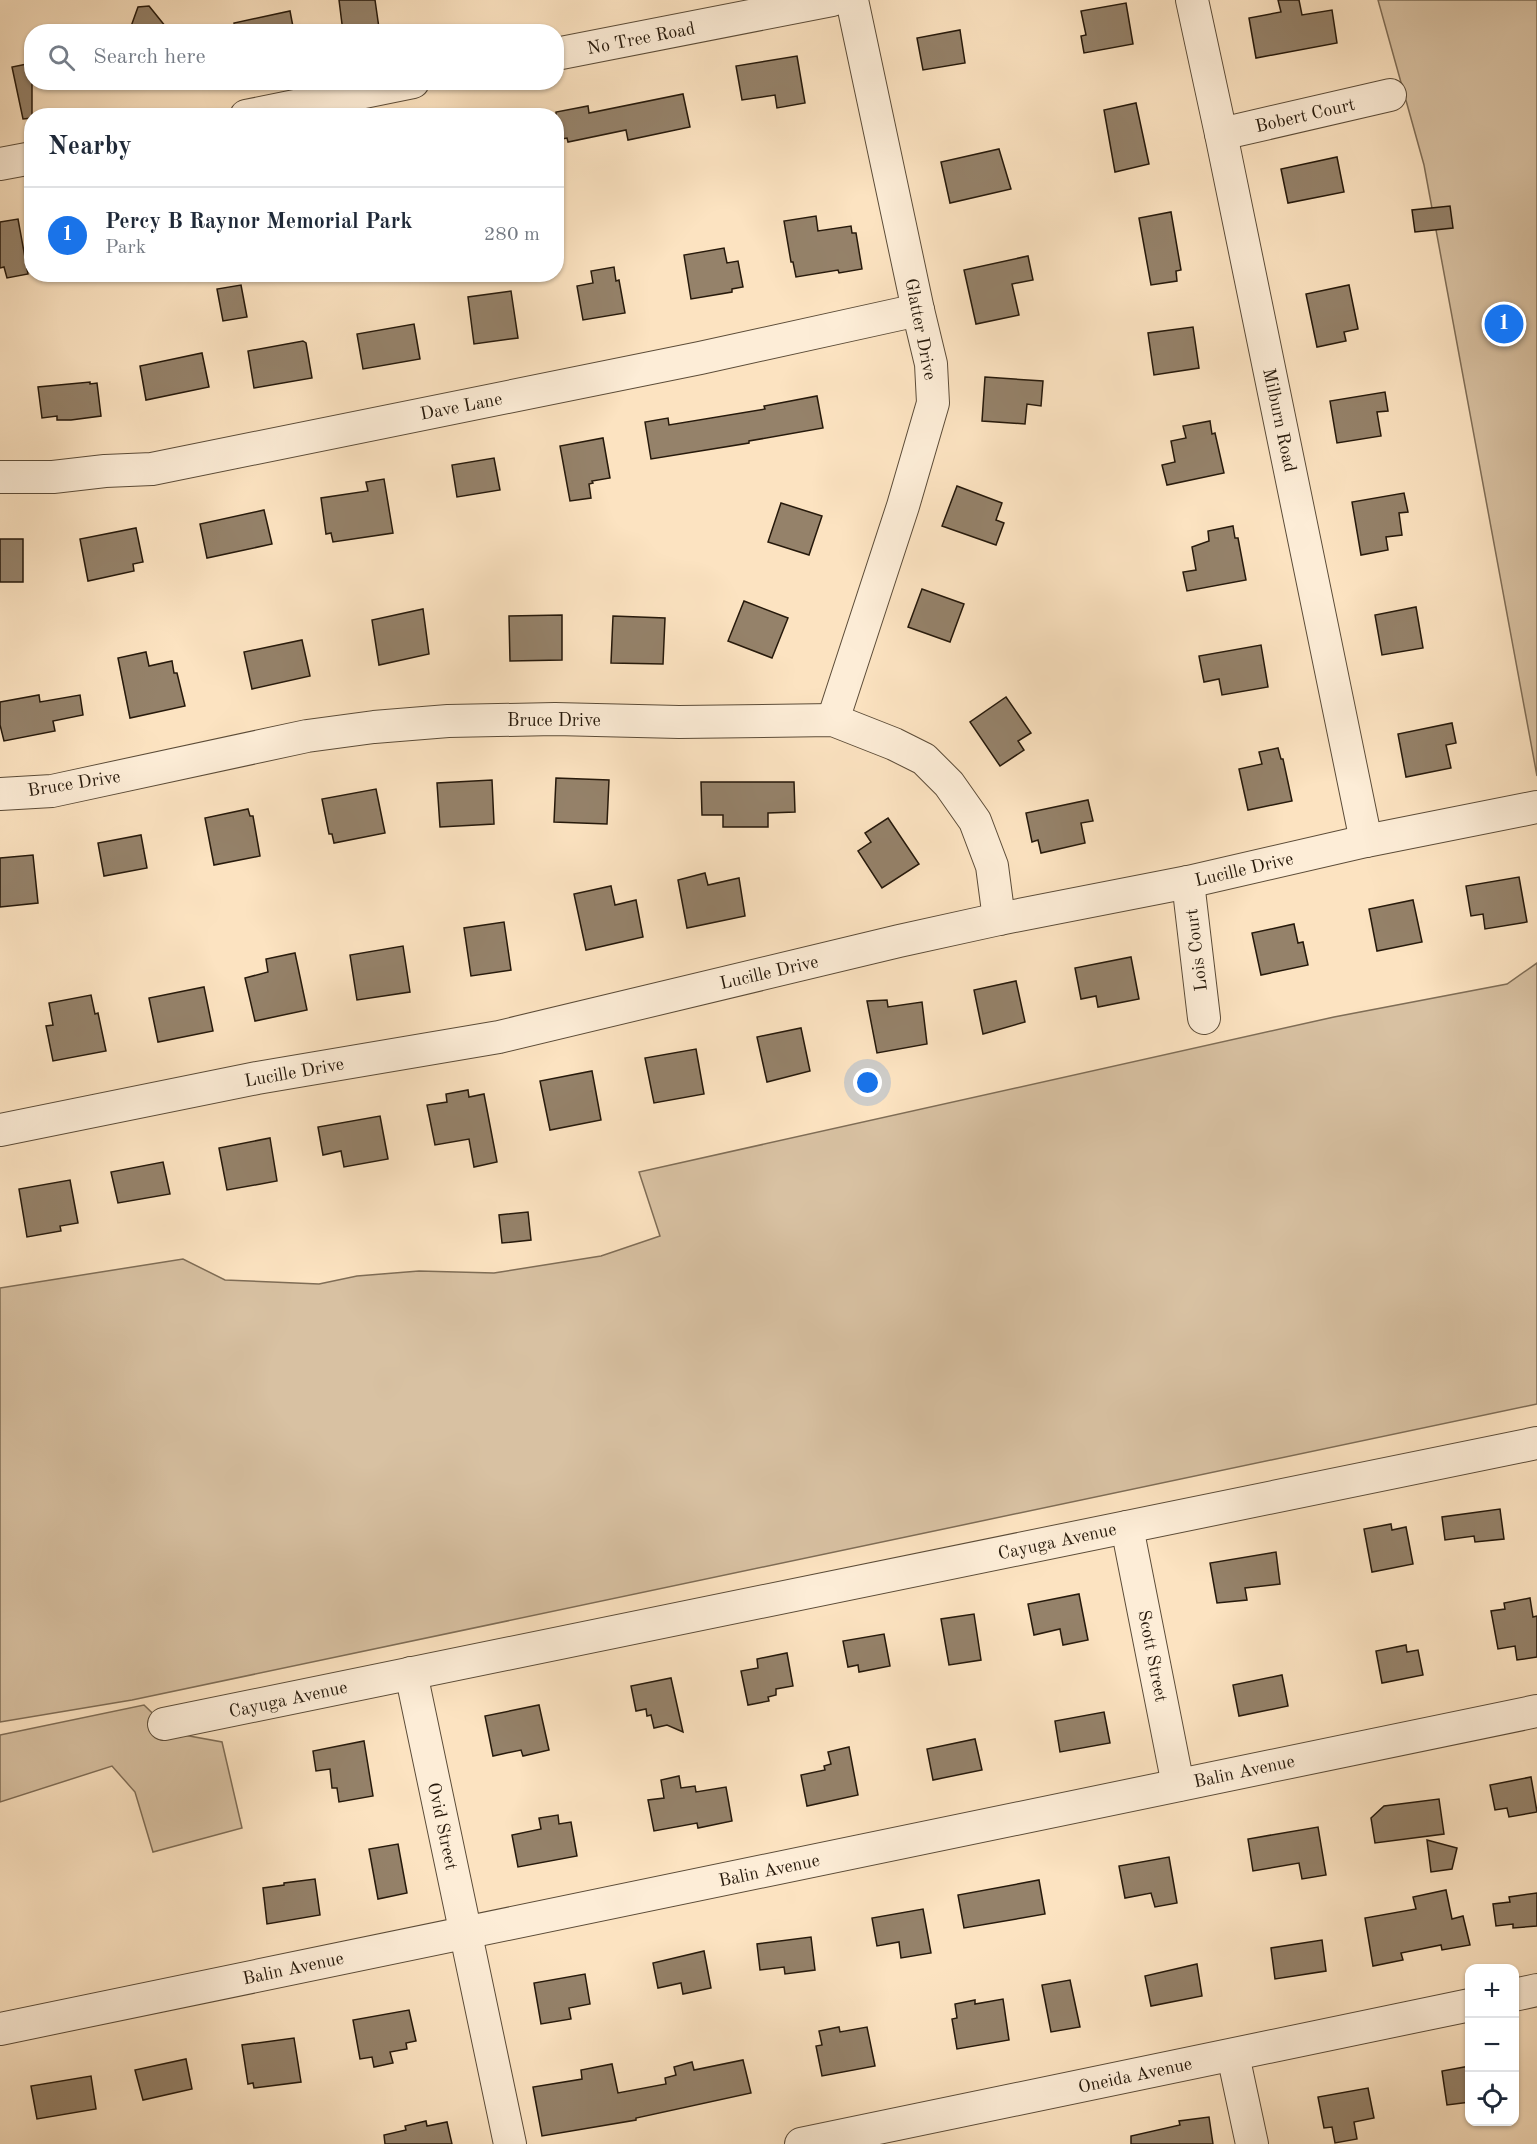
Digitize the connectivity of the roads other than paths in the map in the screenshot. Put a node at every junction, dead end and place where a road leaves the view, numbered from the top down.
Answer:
1 (832, 0) edge
2 (852, 0) edge
3 (1192, 0) edge
4 (564, 52) edge
5 (374, 90) edge
6 (1390, 95) dead end
7 (285, 108) edge
8 (1221, 134) junction
9 (24, 160) edge
10 (0, 164) edge
11 (918, 310) junction
12 (0, 477) edge
13 (833, 720) junction
14 (0, 794) edge
15 (1537, 807) edge
16 (1366, 841) junction
17 (1188, 882) junction
18 (999, 919) junction
19 (1204, 1018) dead end
20 (0, 1130) edge
21 (1537, 1443) edge
22 (1127, 1527) junction
23 (411, 1673) junction
24 (1537, 1711) edge
25 (164, 1724) dead end
26 (1178, 1785) junction
27 (465, 1933) junction
28 (1537, 1990) edge
29 (1519, 1994) edge
30 (1465, 2006) edge
31 (0, 2029) edge
32 (1233, 2055) junction
33 (510, 2144) edge
34 (801, 2144) edge
35 (1252, 2144) edge

1 - 4 street, No Tree Road
2 - 11 street, Glatter Drive
3 - 8 street, Milburn Road
5 - 7 street
6 - 8 street, Bobert Court
8 - 16 street, Milburn Road
9 - 10 street
11 - 12 street, Dave Lane
11 - 13 street, Glatter Drive
13 - 14 street, Bruce Drive
13 - 18 street, Bruce Drive
15 - 16 street, Lucille Drive
16 - 17 street, Lucille Drive
17 - 18 street, Lucille Drive
17 - 19 street, Lois Court
18 - 20 street, Lucille Drive
21 - 22 street, Cayuga Avenue
22 - 23 street, Cayuga Avenue
22 - 26 street, Scott Street
23 - 25 street, Cayuga Avenue
23 - 27 street, Ovid Street
24 - 26 street, Balin Avenue
26 - 27 street, Balin Avenue
27 - 31 street, Balin Avenue
27 - 33 street, Ovid Street
28 - 29 street
30 - 32 street, Oneida Avenue
32 - 34 street, Oneida Avenue
32 - 35 street

